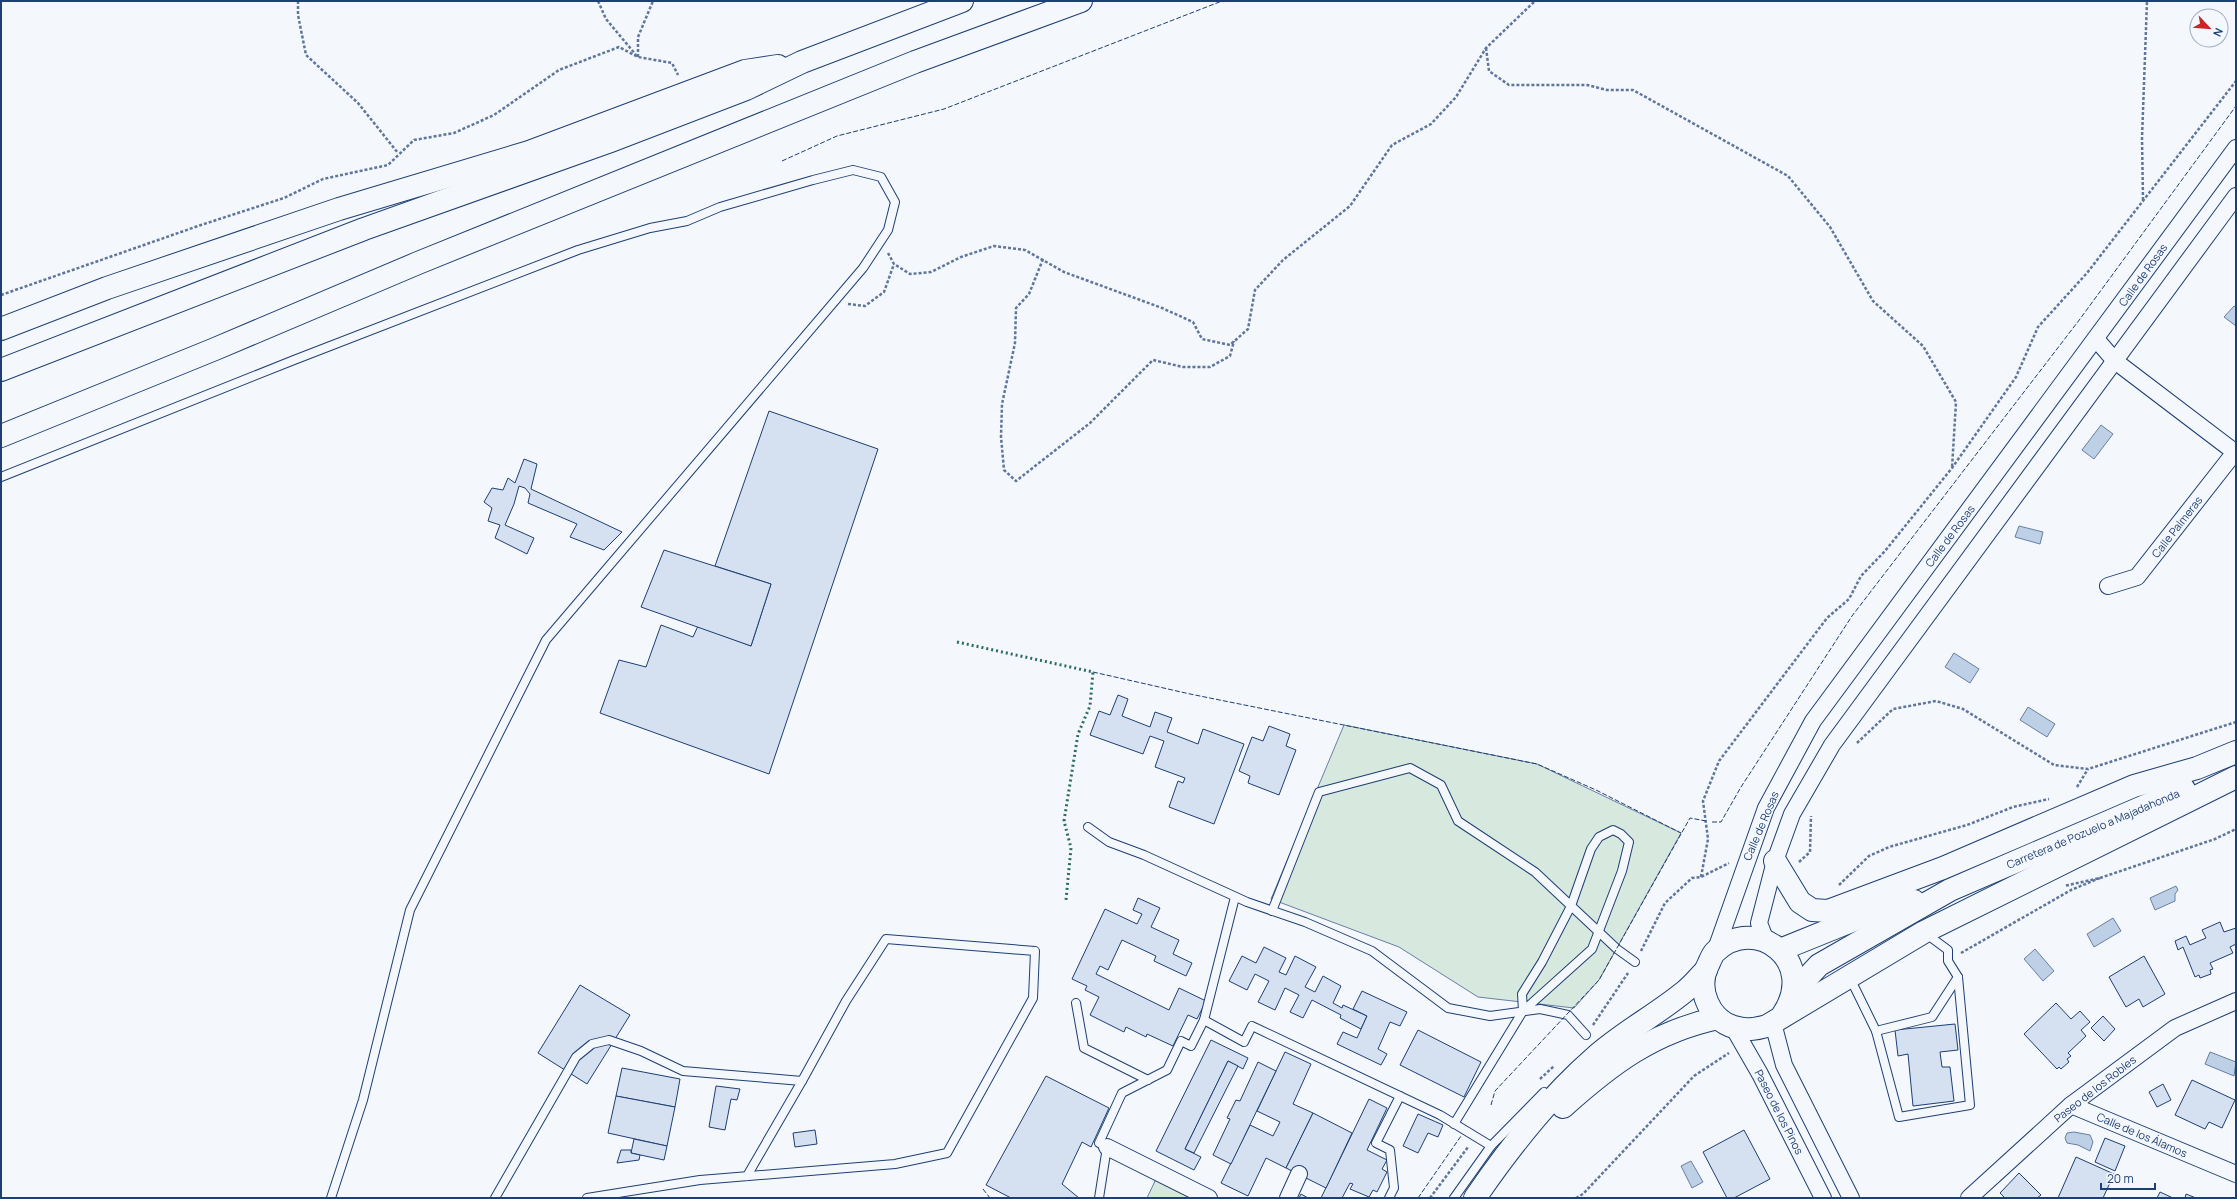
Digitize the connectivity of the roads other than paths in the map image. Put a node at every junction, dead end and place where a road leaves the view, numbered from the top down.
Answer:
1 (962, 1) edge
2 (1081, 1) edge
3 (802, 62) junction
4 (2236, 148) edge
5 (2236, 196) edge
6 (1, 329) edge
7 (2096, 339) junction
8 (2115, 361) junction
9 (1, 370) edge
10 (1, 436) edge
11 (2236, 452) edge
12 (1, 477) edge
13 (2108, 586) dead end
14 (2236, 752) edge
15 (2236, 767) edge
16 (2236, 778) edge
17 (1088, 827) dead end
18 (1775, 861) junction
19 (1950, 890) junction
20 (1236, 897) junction
21 (1571, 906) junction
22 (1272, 910) junction
23 (1924, 932) junction
24 (1600, 933) junction
25 (1773, 946) junction
26 (1710, 961) junction
27 (1635, 962) dead end
28 (1958, 977) junction
29 (1849, 978) junction
30 (1794, 992) junction
31 (2236, 1001) edge
32 (1076, 1003) dead end
33 (1523, 1011) junction
34 (1204, 1020) junction
35 (1778, 1020) junction
36 (1731, 1030) junction
37 (1876, 1031) junction
38 (1586, 1035) dead end
39 (1623, 1035) junction
40 (1579, 1060) dead end
41 (1148, 1080) junction
42 (802, 1081) junction
43 (1550, 1086) dead end
44 (1400, 1096) junction
45 (2071, 1105) junction
46 (1454, 1124) junction
47 (1491, 1146) junction
48 (1107, 1147) junction
49 (1299, 1174) dead end
50 (2236, 1174) edge
51 (747, 1176) junction
52 (331, 1198) edge
53 (495, 1198) edge
54 (587, 1198) edge
55 (1099, 1198) edge
56 (1209, 1198) edge
57 (1288, 1198) edge
58 (1389, 1198) edge
59 (1454, 1198) edge
60 (1475, 1198) edge
61 (1824, 1198) edge
62 (1851, 1198) edge
63 (1969, 1198) edge

1 - 3 main road
2 - 10 main road
3 - 6 main road
3 - 9 main road
4 - 7 street, Calle de Rosas
5 - 8 street
7 - 8 street, Calle Palmeras
7 - 26 street, Calle de Rosas
8 - 11 street, Calle Palmeras
8 - 18 street
11 - 13 street, Calle Palmeras
12 - 52 lane
14 - 18 main road
15 - 19 main road, Carretera de Pozuelo a Majadahonda
16 - 23 main road
17 - 20 lane
18 - 25 street
19 - 25 main road, Carretera de Pozuelo a Majadahonda
19 - 30 main road, Carretera de Pozuelo a Majadahonda
20 - 22 lane
20 - 34 lane
21 - 22 lane
21 - 24 lane
21 - 24 lane
21 - 33 lane
22 - 33 lane
23 - 28 lane
23 - 29 main road
24 - 27 lane
24 - 33 lane
25 - 26 main road
25 - 30 main road
26 - 36 main road
26 - 39 main road
28 - 37 lane
28 - 37 lane
29 - 35 main road
29 - 37 lane
30 - 35 main road
31 - 45 street, Paseo de los Robles
32 - 41 lane
33 - 38 lane
33 - 46 lane
34 - 41 lane
34 - 44 lane
35 - 36 main road
35 - 62 street
36 - 60 main road
36 - 61 street, Paseo de los Pinos
39 - 40 lane
39 - 60 main road
41 - 48 lane
42 - 51 lane
42 - 51 lane
42 - 53 lane
43 - 47 lane
44 - 46 lane
44 - 58 lane
45 - 50 street, Calle de los Álamos
45 - 63 street, Paseo de los Robles
46 - 47 lane
47 - 59 lane
48 - 55 lane
48 - 56 street
49 - 57 street
51 - 54 lane

